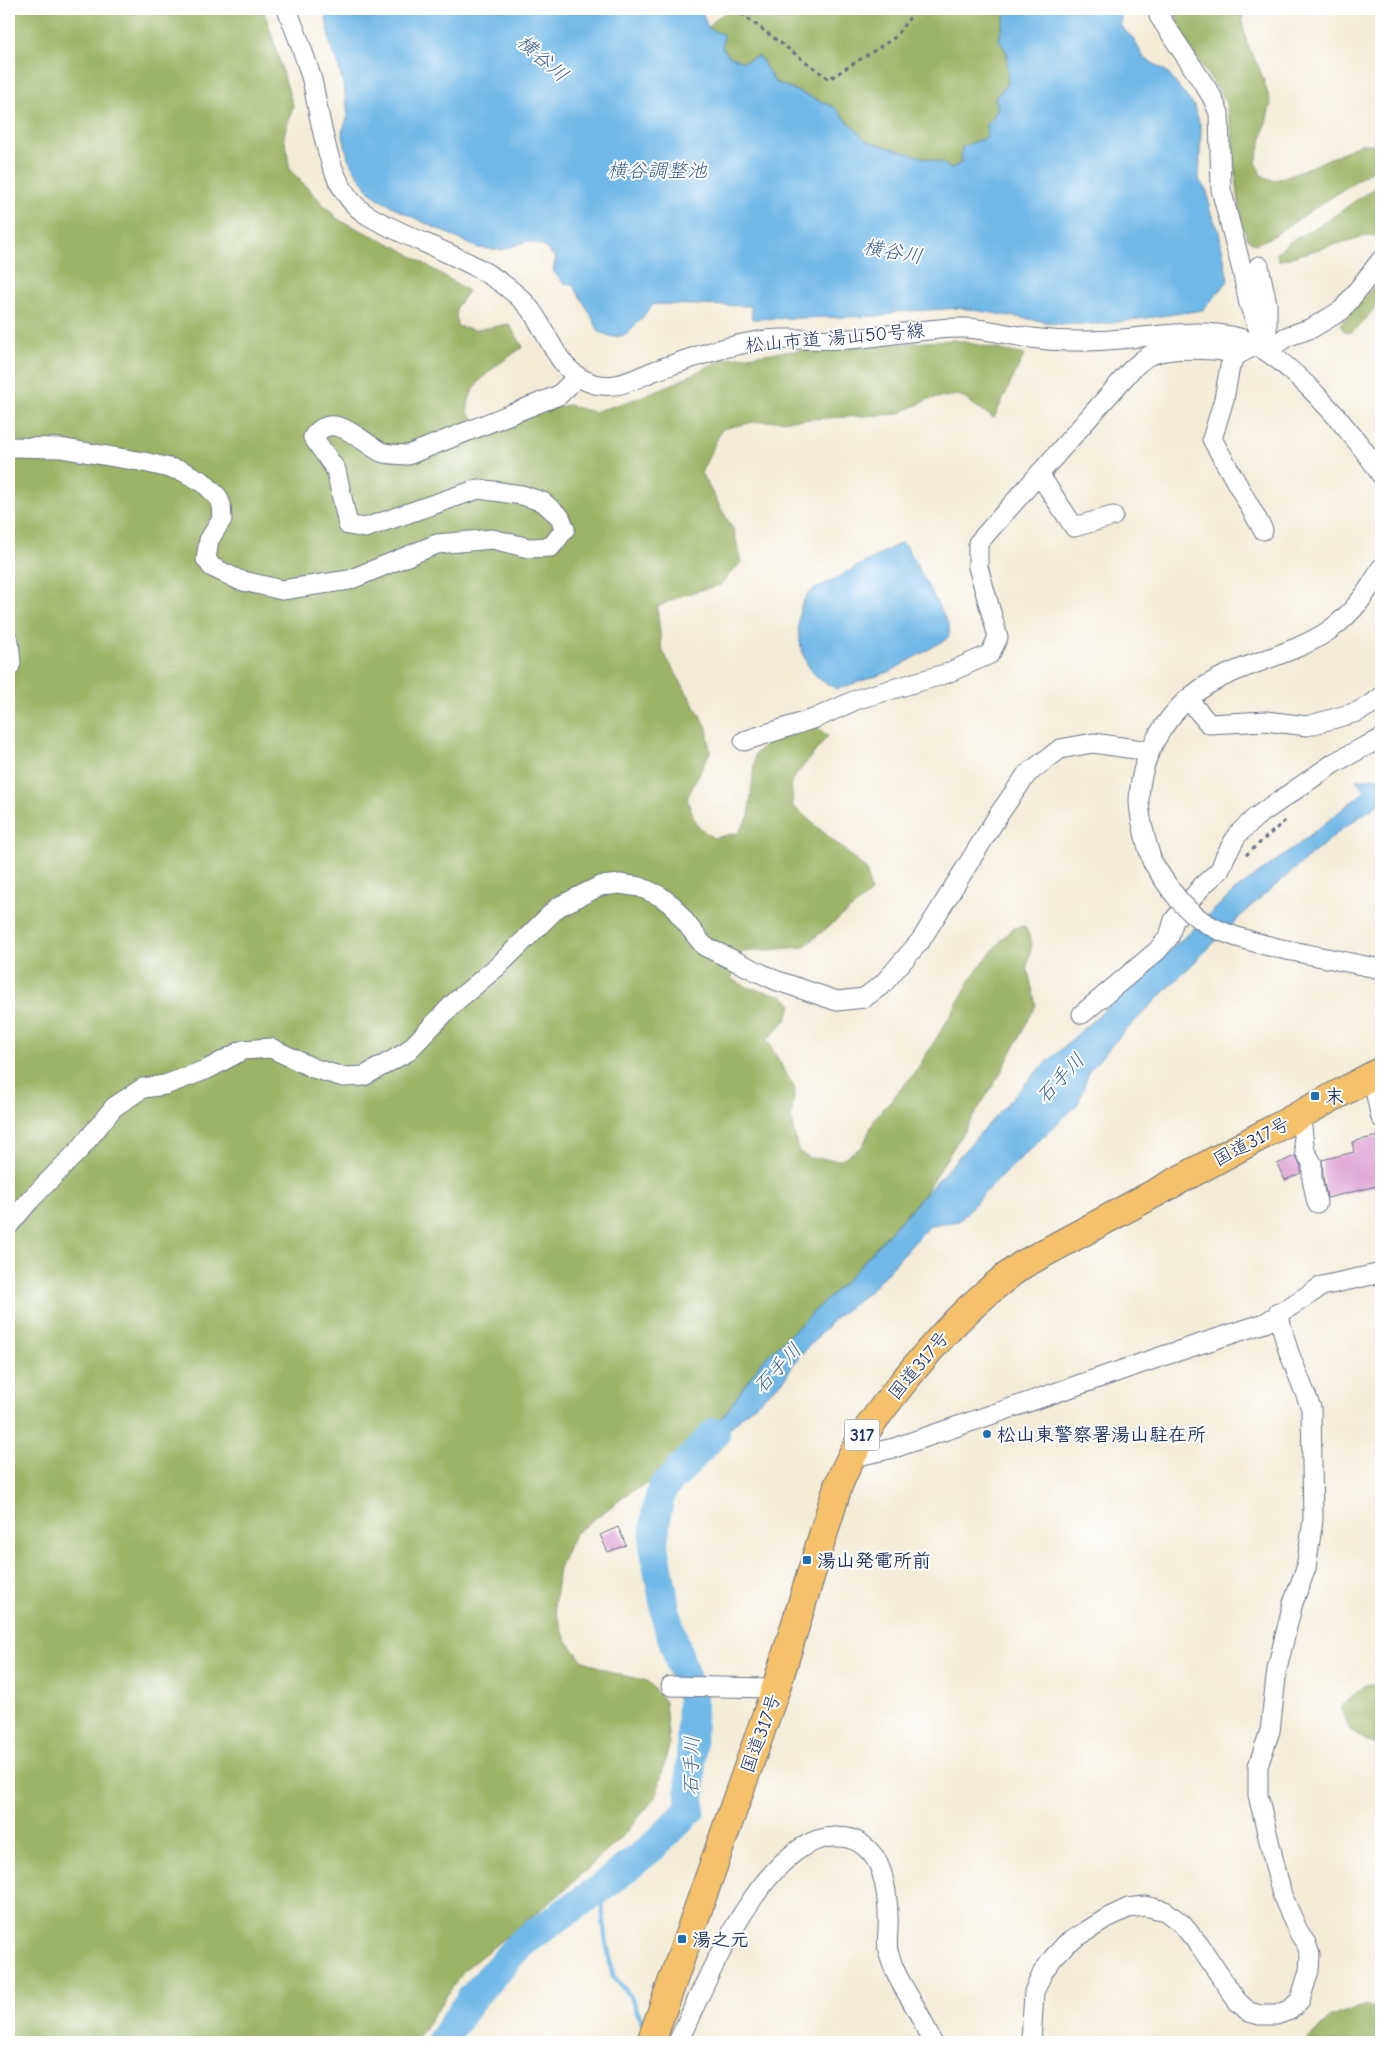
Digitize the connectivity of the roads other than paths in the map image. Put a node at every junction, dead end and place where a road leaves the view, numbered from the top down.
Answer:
1 (287, 9) edge
2 (1160, 9) edge
3 (1381, 260) edge
4 (1260, 266) dead end
5 (1262, 348) junction
6 (1237, 355) junction
7 (577, 377) junction
8 (9, 447) edge
9 (1040, 474) junction
10 (1381, 475) edge
11 (1113, 516) dead end
12 (1263, 530) dead end
13 (1381, 568) edge
14 (9, 641) edge
15 (9, 668) edge
16 (1381, 697) edge
17 (1188, 699) junction
18 (1381, 739) edge
19 (744, 740) dead end
20 (1149, 751) junction
21 (1381, 969) edge
22 (1082, 1014) dead end
23 (1377, 1073) edge
24 (1295, 1117) junction
25 (1381, 1118) edge
26 (1317, 1203) dead end
27 (9, 1225) edge
28 (1381, 1273) edge
29 (1278, 1313) junction
30 (849, 1458) junction
31 (671, 1686) dead end
32 (776, 1688) junction
33 (651, 2042) edge
34 (678, 2042) edge
35 (932, 2042) edge
36 (1031, 2042) edge

1 - 7 street, 松山市道 湯山50号線
2 - 5 street
3 - 5 street
4 - 5 street
5 - 6 street
5 - 7 street, 松山市道 湯山50号線
5 - 10 street
6 - 9 street
6 - 12 street
7 - 8 street
9 - 11 street
9 - 19 street
13 - 17 street
14 - 15 street
16 - 17 street
17 - 20 street
18 - 22 street
20 - 21 street, bridge
20 - 27 street
23 - 24 highway, 国道317号 / 317
23 - 25 street
24 - 26 street
24 - 30 highway, 国道317号 / 317
28 - 29 street
29 - 30 street
29 - 36 street
30 - 32 highway, 国道317号 / 317
31 - 32 street
32 - 33 highway, 国道317号 / 317
34 - 35 street

